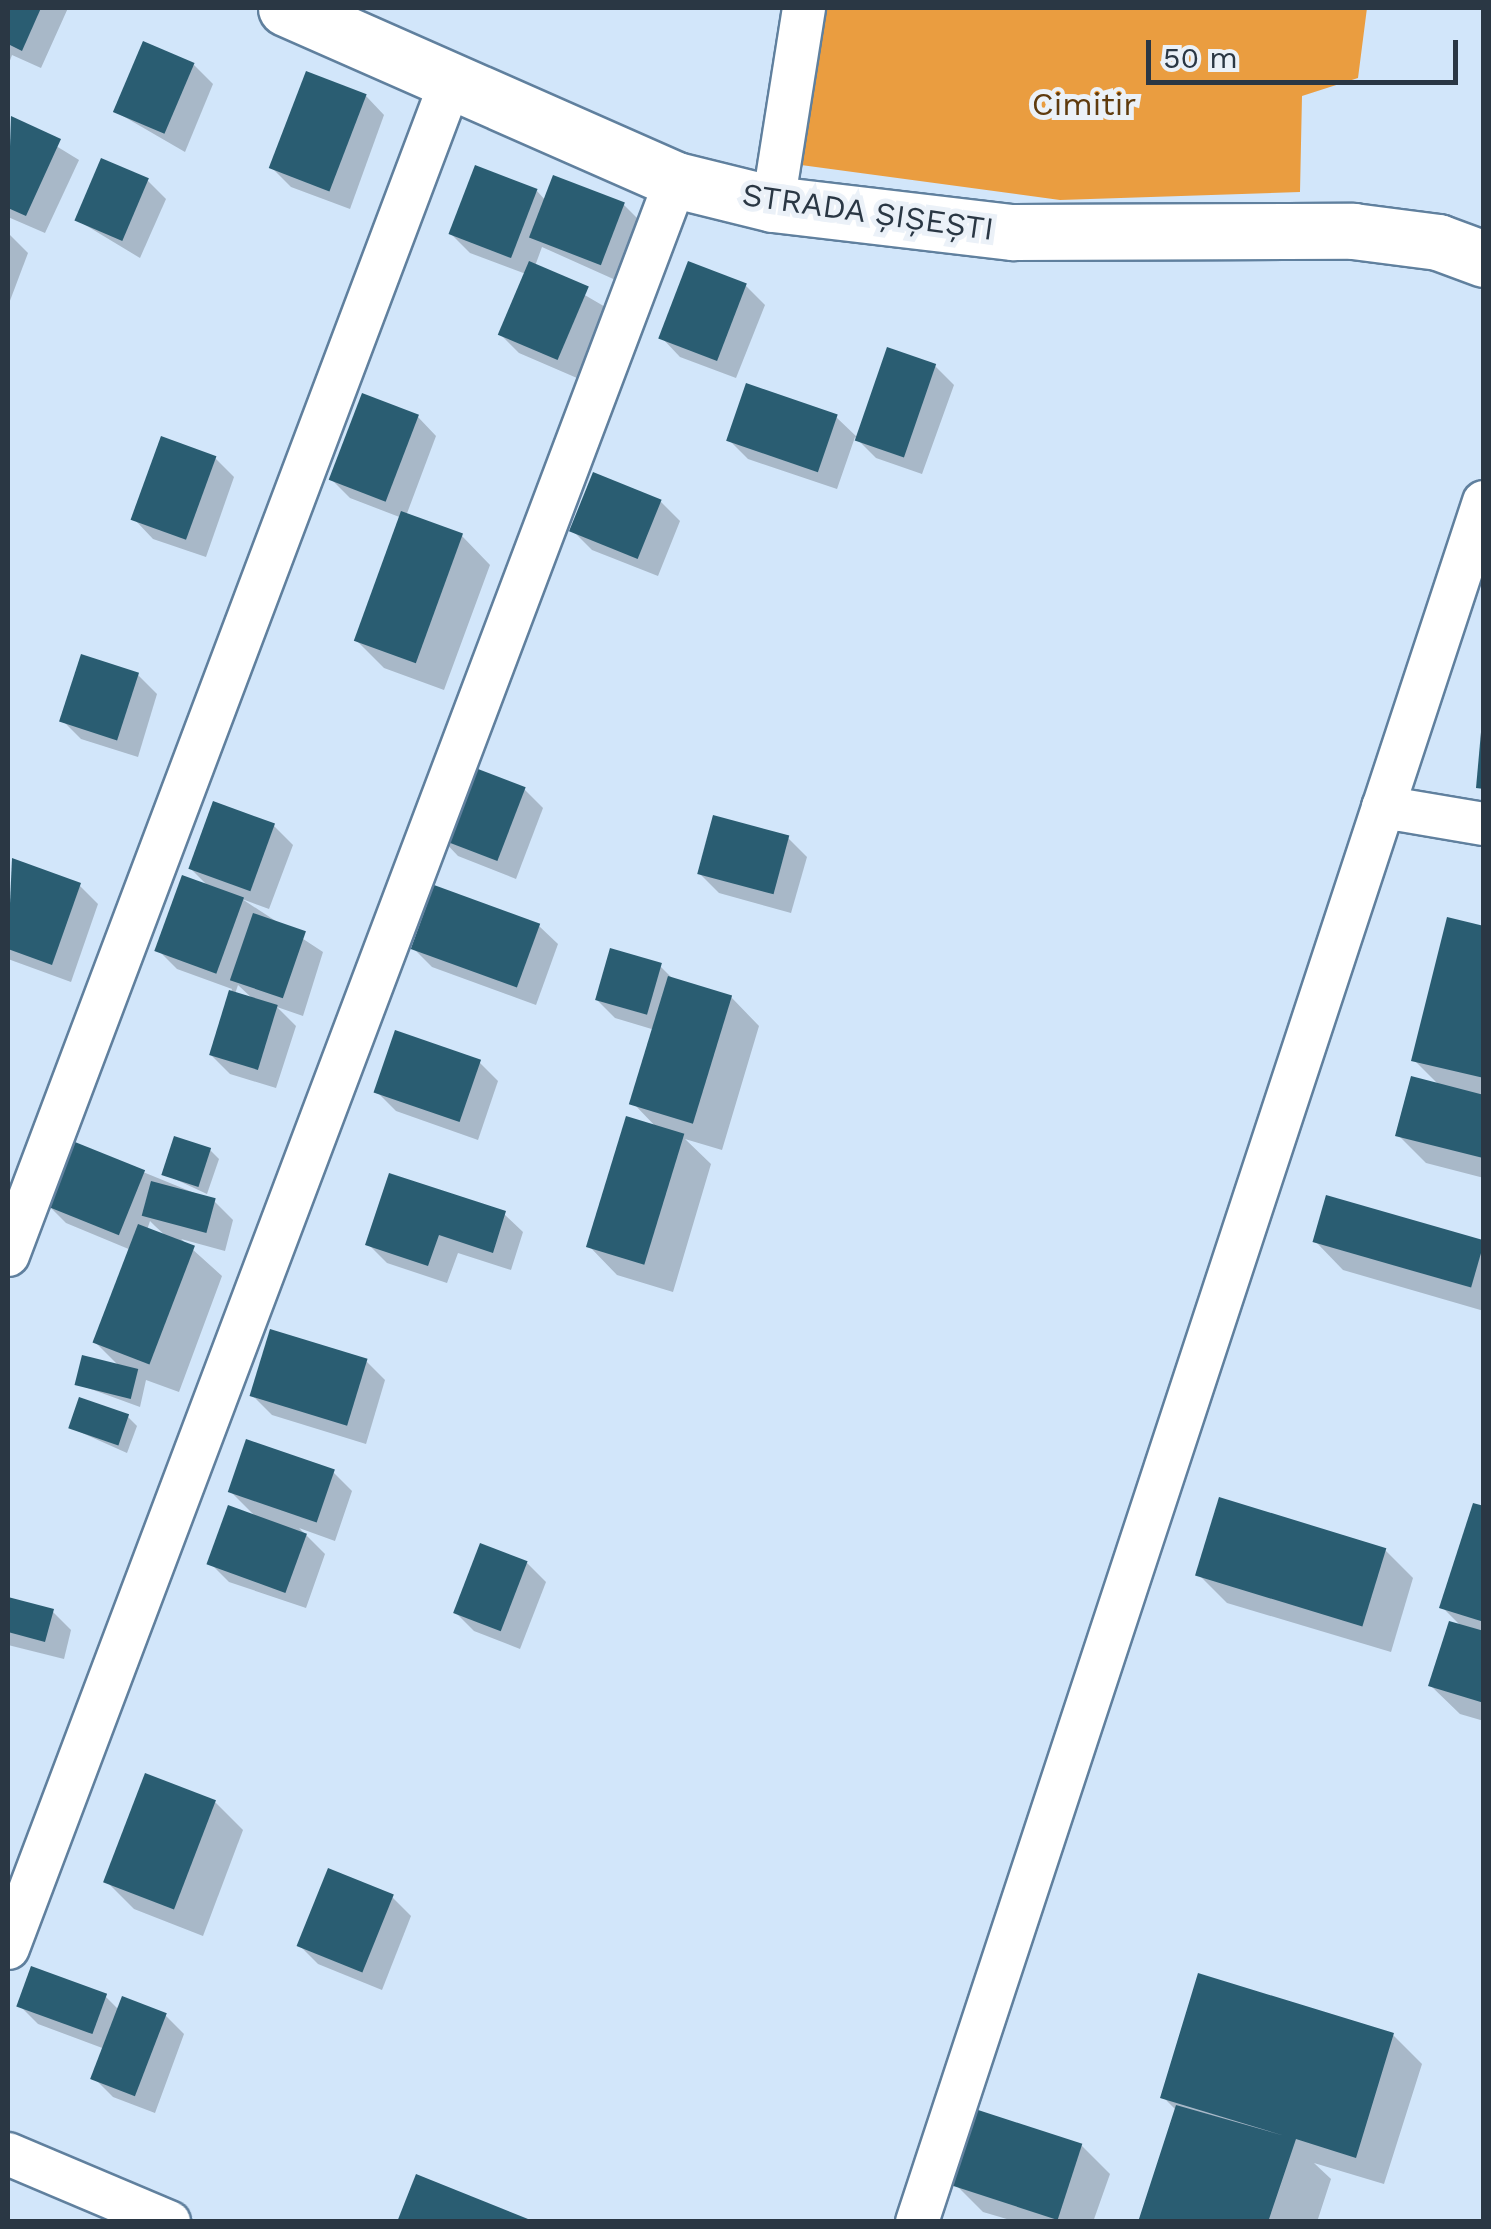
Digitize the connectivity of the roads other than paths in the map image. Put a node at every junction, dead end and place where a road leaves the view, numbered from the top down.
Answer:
1 (286, 8) edge
2 (804, 8) edge
3 (449, 87) junction
4 (676, 180) junction
5 (774, 204) junction
6 (1484, 259) edge
7 (1484, 502) edge
8 (1383, 807) junction
9 (1484, 824) edge
10 (8, 1255) edge
11 (8, 1948) edge
12 (8, 2154) edge
13 (169, 2222) edge
14 (918, 2222) edge

1 - 3 street, STRADA ȘIȘEȘTI
2 - 5 street
3 - 4 street, STRADA ȘIȘEȘTI
3 - 10 street
4 - 5 street, STRADA ȘIȘEȘTI
4 - 11 street
5 - 6 street, STRADA ȘIȘEȘTI
7 - 8 street
8 - 9 street
8 - 14 street
12 - 13 street

